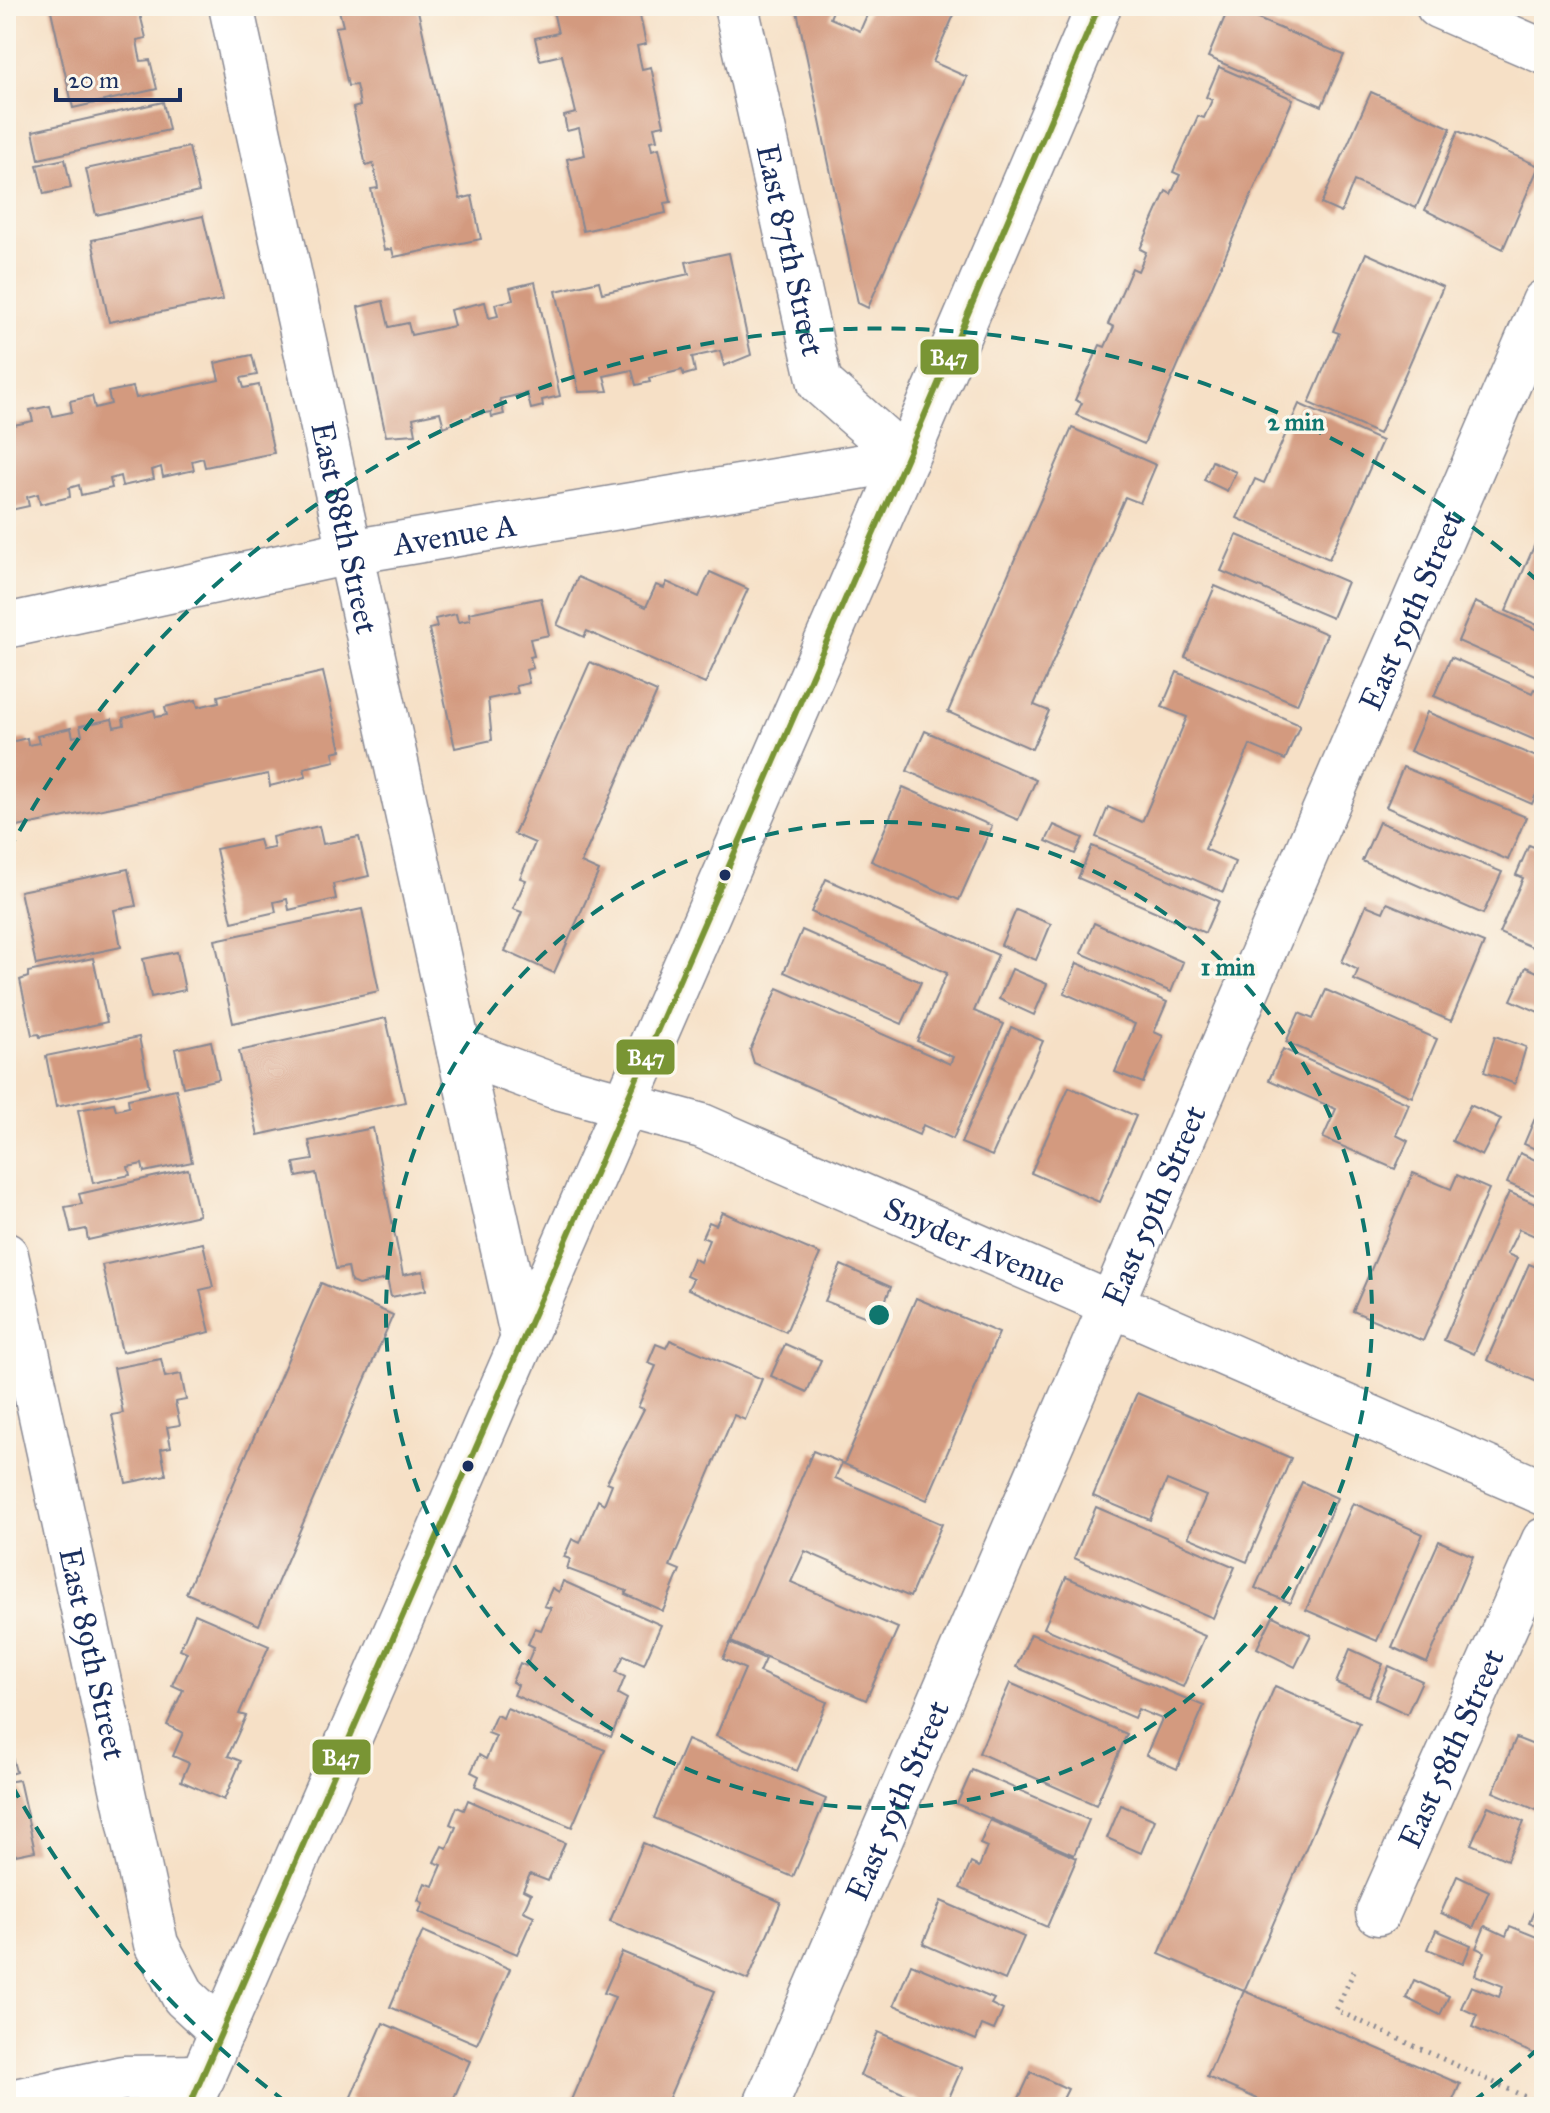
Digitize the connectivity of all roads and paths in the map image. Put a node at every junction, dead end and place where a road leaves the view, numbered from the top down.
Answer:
1 (231, 6) edge
2 (736, 6) edge
3 (1099, 6) edge
4 (1438, 6) edge
5 (1544, 52) edge
6 (1544, 302) edge
7 (906, 459) junction
8 (350, 552) junction
9 (6, 626) edge
10 (459, 1051) junction
11 (623, 1104) junction
12 (6, 1255) edge
13 (1113, 1307) junction
14 (523, 1339) junction
15 (1544, 1493) edge
16 (1544, 1540) edge
17 (1378, 1913) dead end
18 (1354, 1971) dead end
19 (222, 2032) junction
20 (196, 2092) edge
21 (1532, 2100) dead end
22 (6, 2103) edge
23 (765, 2107) edge

1 - 8 street, East 88th Street
2 - 7 street, East 87th Street
3 - 7 street
4 - 5 street
6 - 13 street, East 59th Street
7 - 8 street, Avenue A
7 - 11 street
8 - 9 street, Avenue A
8 - 10 street, East 88th Street
10 - 11 street
10 - 14 street, East 88th Street
11 - 13 street, Snyder Avenue
11 - 14 street
12 - 19 street, East 89th Street
13 - 15 street, Snyder Avenue
13 - 23 street, East 59th Street
14 - 19 street
16 - 17 street, East 58th Street
18 - 21 path
19 - 20 street
20 - 22 street

